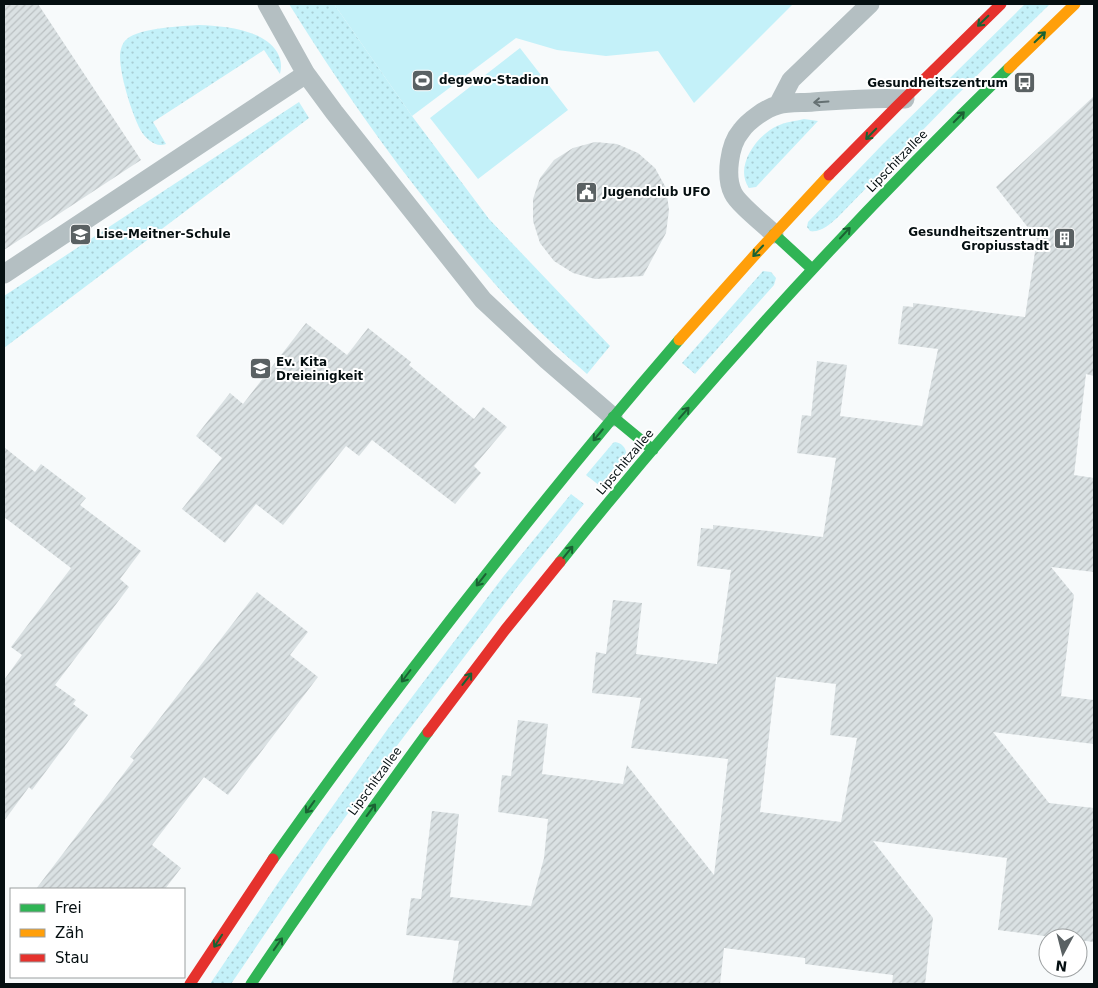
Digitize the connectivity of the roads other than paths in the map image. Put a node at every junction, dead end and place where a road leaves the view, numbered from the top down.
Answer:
1 (267, 4) edge
2 (870, 4) edge
3 (1001, 4) edge
4 (1075, 4) edge
5 (306, 74) junction
6 (905, 99) junction
7 (778, 105) junction
8 (774, 234) junction
9 (812, 269) junction
10 (4, 274) edge
11 (613, 417) junction
12 (652, 450) junction
13 (190, 984) edge
14 (252, 984) edge

1 - 5 lane
2 - 7 lane
3 -> 6 street
9 -> 4 street, Lipschitzallee
5 - 10 lane
5 - 11 lane
6 -> 7 lane
6 -> 8 street
7 - 8 lane
8 - 9 street
8 -> 11 street
12 -> 9 street, Lipschitzallee
11 - 12 street
11 -> 13 street
14 -> 12 street, Lipschitzallee

